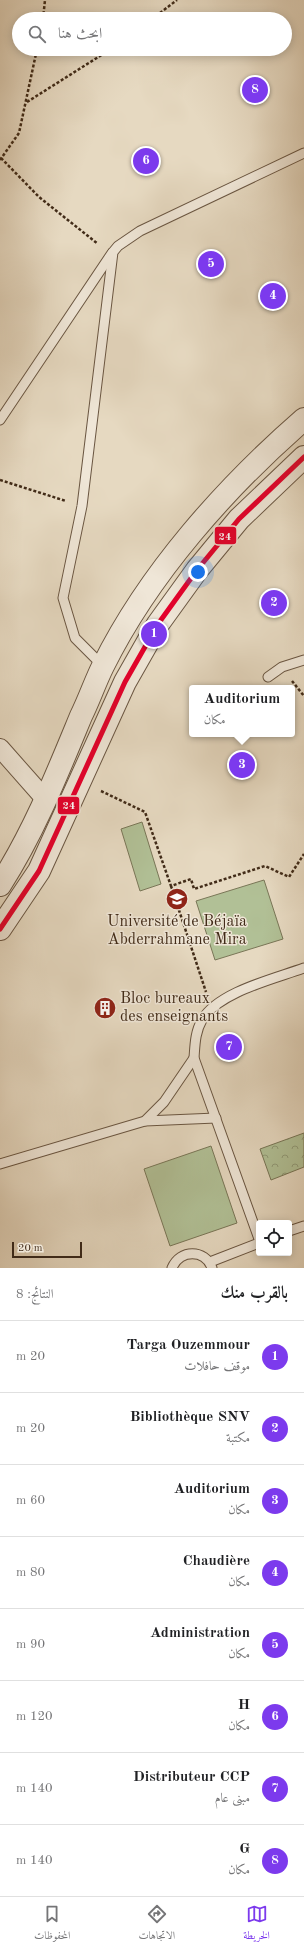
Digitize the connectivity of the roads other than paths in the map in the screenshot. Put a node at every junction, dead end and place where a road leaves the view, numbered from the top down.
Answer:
1 (304, 153) edge
2 (113, 252) junction
3 (304, 419) edge
4 (0, 420) edge
5 (304, 457) edge
6 (304, 660) edge
7 (103, 666) junction
8 (268, 677) dead end
9 (125, 682) junction
10 (0, 748) edge
11 (46, 800) junction
12 (0, 885) edge
13 (0, 929) edge
14 (304, 968) edge
15 (194, 1058) junction
16 (216, 1118) junction
17 (145, 1121) junction
18 (0, 1164) edge
19 (304, 1226) edge
20 (256, 1231) edge
21 (292, 1231) edge
22 (256, 1244) edge
23 (221, 1258) junction
24 (211, 1265) edge
25 (172, 1268) edge
26 (224, 1268) edge

1 - 2 lane
2 - 4 lane
2 - 7 lane
3 - 7 street
5 - 9 street
6 - 8 lane
7 - 9 street
7 - 11 street
9 - 13 street
10 - 11 street
11 - 12 street
14 - 15 lane
15 - 16 lane
15 - 17 lane
16 - 17 lane
16 - 20 lane
17 - 18 lane
19 - 21 lane
22 - 23 lane
23 - 24 lane
23 - 26 lane
24 - 25 lane

